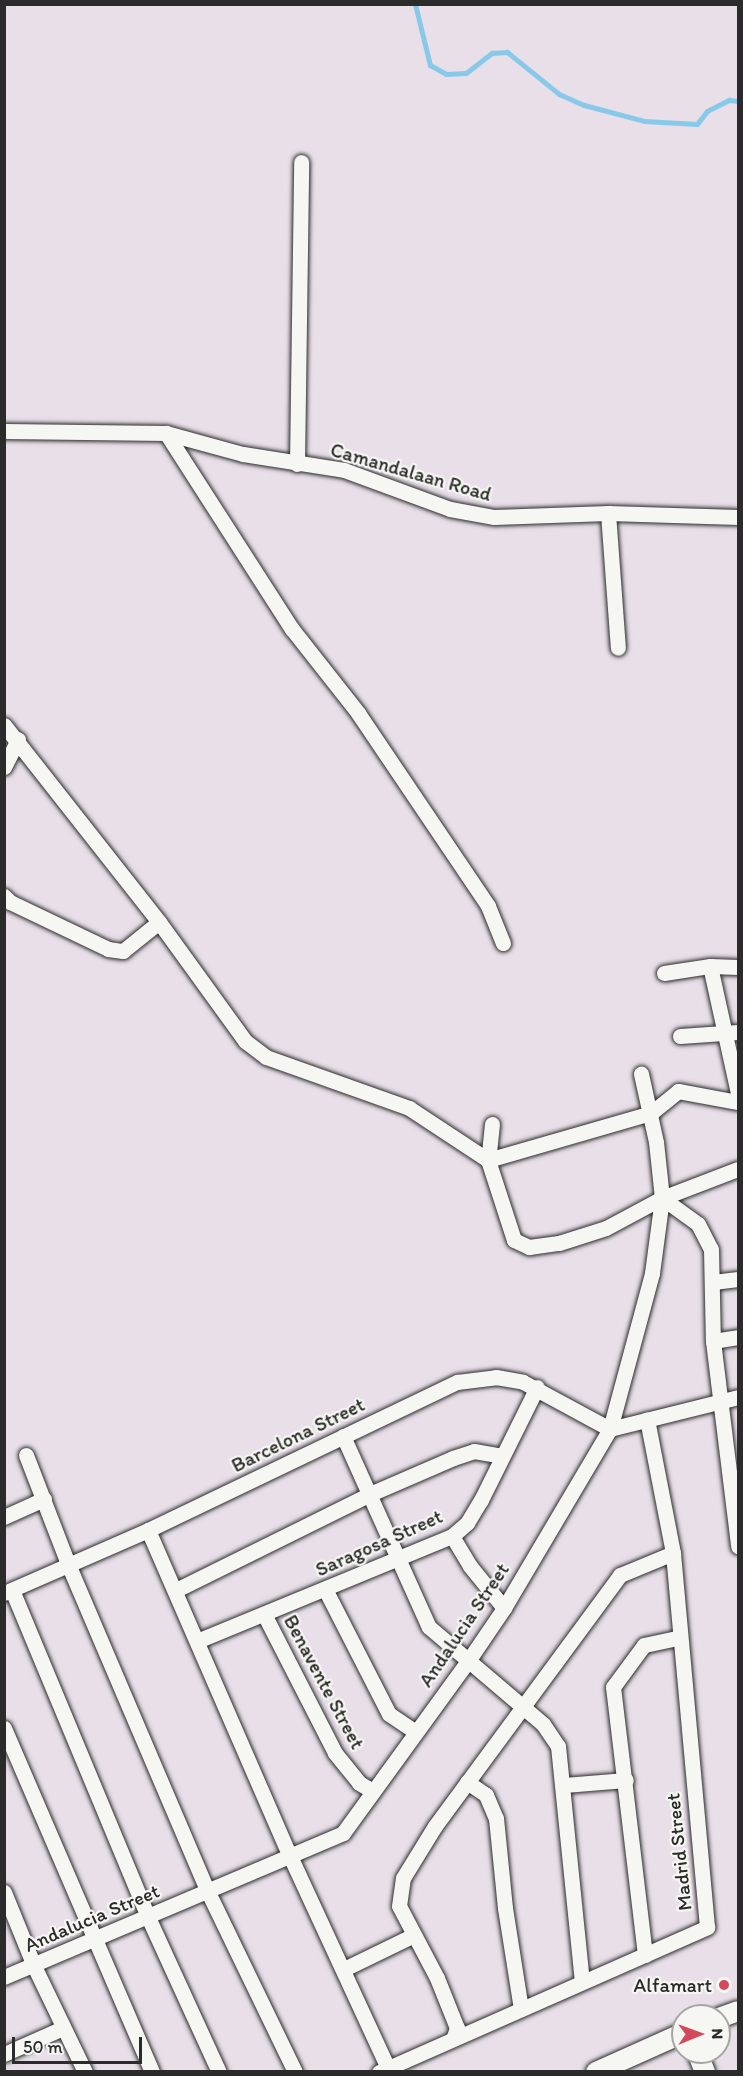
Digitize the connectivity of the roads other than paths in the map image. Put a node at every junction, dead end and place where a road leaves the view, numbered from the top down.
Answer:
1 (301, 162) dead end
2 (4, 432) edge
3 (166, 434) junction
4 (297, 464) junction
5 (608, 513) junction
6 (738, 517) edge
7 (618, 648) dead end
8 (4, 725) edge
9 (18, 739) junction
10 (4, 767) edge
11 (4, 896) edge
12 (159, 922) junction
13 (503, 943) dead end
14 (710, 966) junction
15 (738, 967) edge
16 (664, 973) dead end
17 (732, 1032) edge
18 (680, 1036) dead end
19 (640, 1074) dead end
20 (738, 1094) edge
21 (738, 1102) edge
22 (651, 1113) junction
23 (492, 1124) dead end
24 (488, 1160) junction
25 (738, 1169) edge
26 (662, 1198) junction
27 (738, 1279) edge
28 (713, 1282) junction
29 (738, 1337) edge
30 (713, 1341) junction
31 (537, 1387) junction
32 (738, 1397) edge
33 (722, 1399) junction
34 (647, 1419) junction
35 (610, 1429) junction
36 (342, 1437) junction
37 (732, 1437) edge
38 (26, 1455) dead end
39 (501, 1456) junction
40 (370, 1494) junction
41 (44, 1499) junction
42 (4, 1516) edge
43 (148, 1530) junction
44 (452, 1536) junction
45 (738, 1546) edge
46 (673, 1554) junction
47 (395, 1557) junction
48 (68, 1564) junction
49 (325, 1589) junction
50 (176, 1590) junction
51 (8, 1591) edge
52 (504, 1608) junction
53 (265, 1616) junction
54 (678, 1638) junction
55 (197, 1641) junction
56 (468, 1661) junction
57 (523, 1706) junction
58 (4, 1728) edge
59 (416, 1732) junction
60 (626, 1780) junction
61 (467, 1782) junction
62 (564, 1785) junction
63 (373, 1791) junction
64 (290, 1856) junction
65 (208, 1892) junction
66 (6, 1899) edge
67 (148, 1917) junction
68 (412, 1936) junction
69 (97, 1939) junction
70 (645, 1955) junction
71 (34, 1966) junction
72 (344, 1969) junction
73 (4, 1977) edge
74 (582, 1982) junction
75 (521, 2009) junction
76 (63, 2028) junction
77 (671, 2038) edge
78 (453, 2039) junction
79 (4, 2054) edge
80 (386, 2070) edge
81 (85, 2072) edge
82 (152, 2072) edge
83 (219, 2072) edge
84 (295, 2072) edge
85 (596, 2072) edge

1 - 4 street
2 - 3 street, Camandalaan Road
3 - 4 street, Camandalaan Road
3 - 13 street
4 - 5 street, Camandalaan Road
5 - 6 street, Camandalaan Road
5 - 7 street
8 - 9 street
9 - 10 street
9 - 12 street
11 - 12 street
12 - 24 street
14 - 15 street
14 - 16 street
14 - 17 street
17 - 18 street
17 - 20 street
19 - 22 street, Andalucia Street
21 - 22 street
22 - 24 street
22 - 26 street, Andalucia Street
23 - 24 street
24 - 26 street
25 - 26 street
26 - 28 street
26 - 35 street, Andalucia Street
27 - 28 street
28 - 30 street
29 - 30 street
30 - 33 street
31 - 35 street, Barcelona Street
31 - 36 street, Barcelona Street
31 - 39 street, Saragosa Street
32 - 33 street
33 - 34 street
33 - 37 street
34 - 35 street
34 - 46 street, Madrid Street
35 - 52 street, Andalucia Street
36 - 40 street
36 - 43 street, Barcelona Street
37 - 45 street
38 - 41 street
39 - 40 street
39 - 44 street, Saragosa Street
40 - 47 street
40 - 50 street
41 - 42 street
41 - 48 street
43 - 48 street, Barcelona Street
43 - 50 street
44 - 47 street, Saragosa Street
44 - 52 street
46 - 54 street, Madrid Street
46 - 57 street
47 - 49 street, Saragosa Street
47 - 56 street
48 - 51 street, Barcelona Street
48 - 65 street
49 - 53 street, Saragosa Street
49 - 59 street
50 - 55 street
51 - 67 street
52 - 56 street, Andalucia Street
53 - 55 street, Saragosa Street
53 - 63 street, Benavente Street
54 - 60 street
54 - 70 street, Madrid Street
55 - 64 street
56 - 57 street
56 - 59 street, Andalucia Street
57 - 61 street
57 - 62 street
58 - 69 street
59 - 63 street, Andalucia Street
60 - 62 street
60 - 70 street
61 - 68 street
61 - 75 street
62 - 74 street
63 - 64 street, Andalucia Street
64 - 65 street, Andalucia Street
64 - 72 street
65 - 67 street, Andalucia Street
65 - 84 street
66 - 71 street
67 - 69 street, Andalucia Street
67 - 83 street
68 - 72 street
68 - 78 street
69 - 71 street, Andalucia Street
69 - 82 street
70 - 74 street, Madrid Street
71 - 73 street, Andalucia Street
71 - 76 street
72 - 80 street
74 - 75 street, Madrid Street
75 - 78 street, Madrid Street
76 - 79 street
76 - 81 street
77 - 85 street
78 - 80 street, Madrid Street

